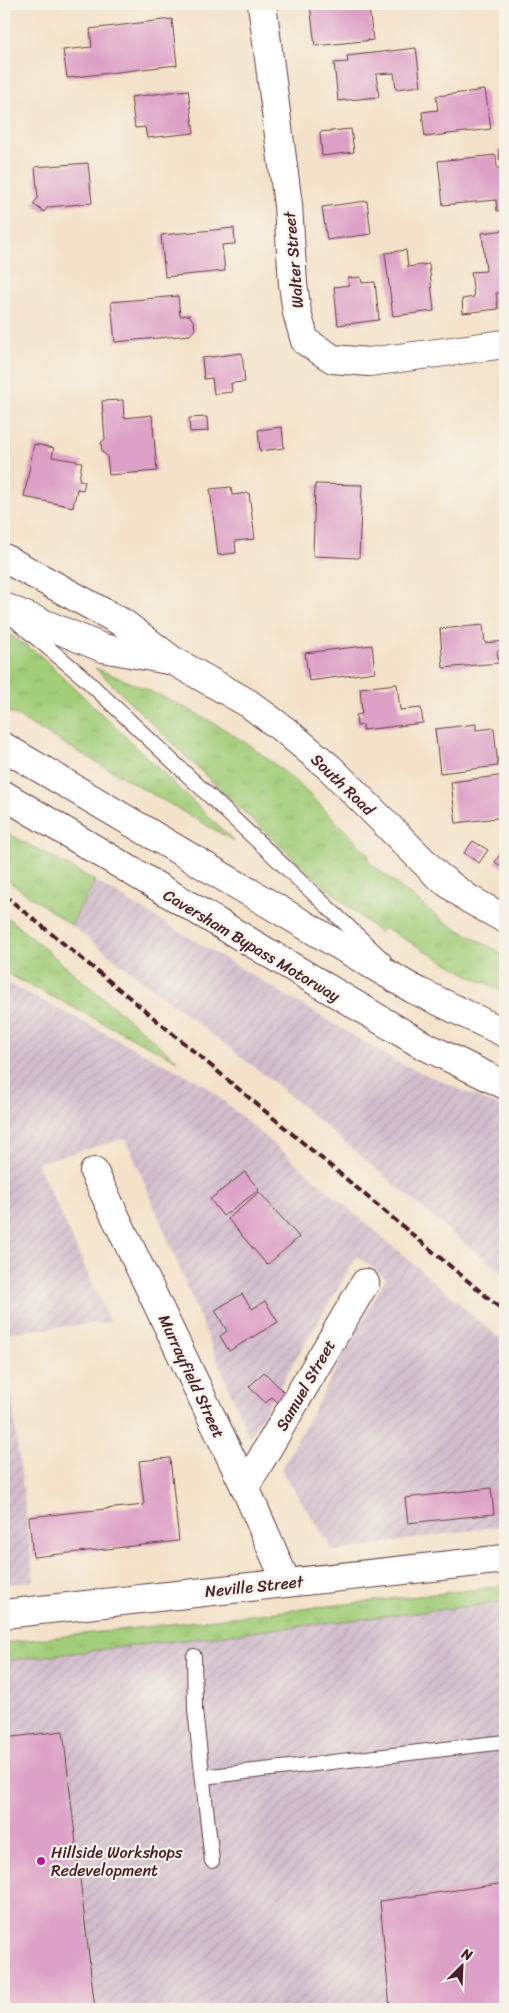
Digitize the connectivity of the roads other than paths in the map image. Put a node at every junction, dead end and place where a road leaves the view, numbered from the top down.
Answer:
1 (262, 4) edge
2 (505, 344) edge
3 (4, 558) edge
4 (4, 607) edge
5 (4, 611) edge
6 (172, 660) junction
7 (4, 747) edge
8 (4, 795) edge
9 (505, 919) edge
10 (414, 989) junction
11 (505, 1033) edge
12 (505, 1084) edge
13 (94, 1172) dead end
14 (365, 1283) dead end
15 (245, 1487) junction
16 (505, 1559) edge
17 (286, 1582) junction
18 (4, 1614) edge
19 (194, 1656) dead end
20 (505, 1742) edge
21 (203, 1777) junction
22 (212, 1861) dead end

1 - 2 main road, Walter Street
3 - 6 main road, South Road
4 - 6 main road, South Road
5 - 10 lane
6 - 9 main road, South Road
7 - 10 main road
8 - 12 main road, Caversham Bypass Motorway
10 - 11 main road
13 - 15 main road, Murrayfield Street
14 - 15 main road, Samuel Street
15 - 17 main road, Murrayfield Street
16 - 17 main road, Neville Street
17 - 18 main road, Neville Street
19 - 21 lane
20 - 21 lane
21 - 22 lane

